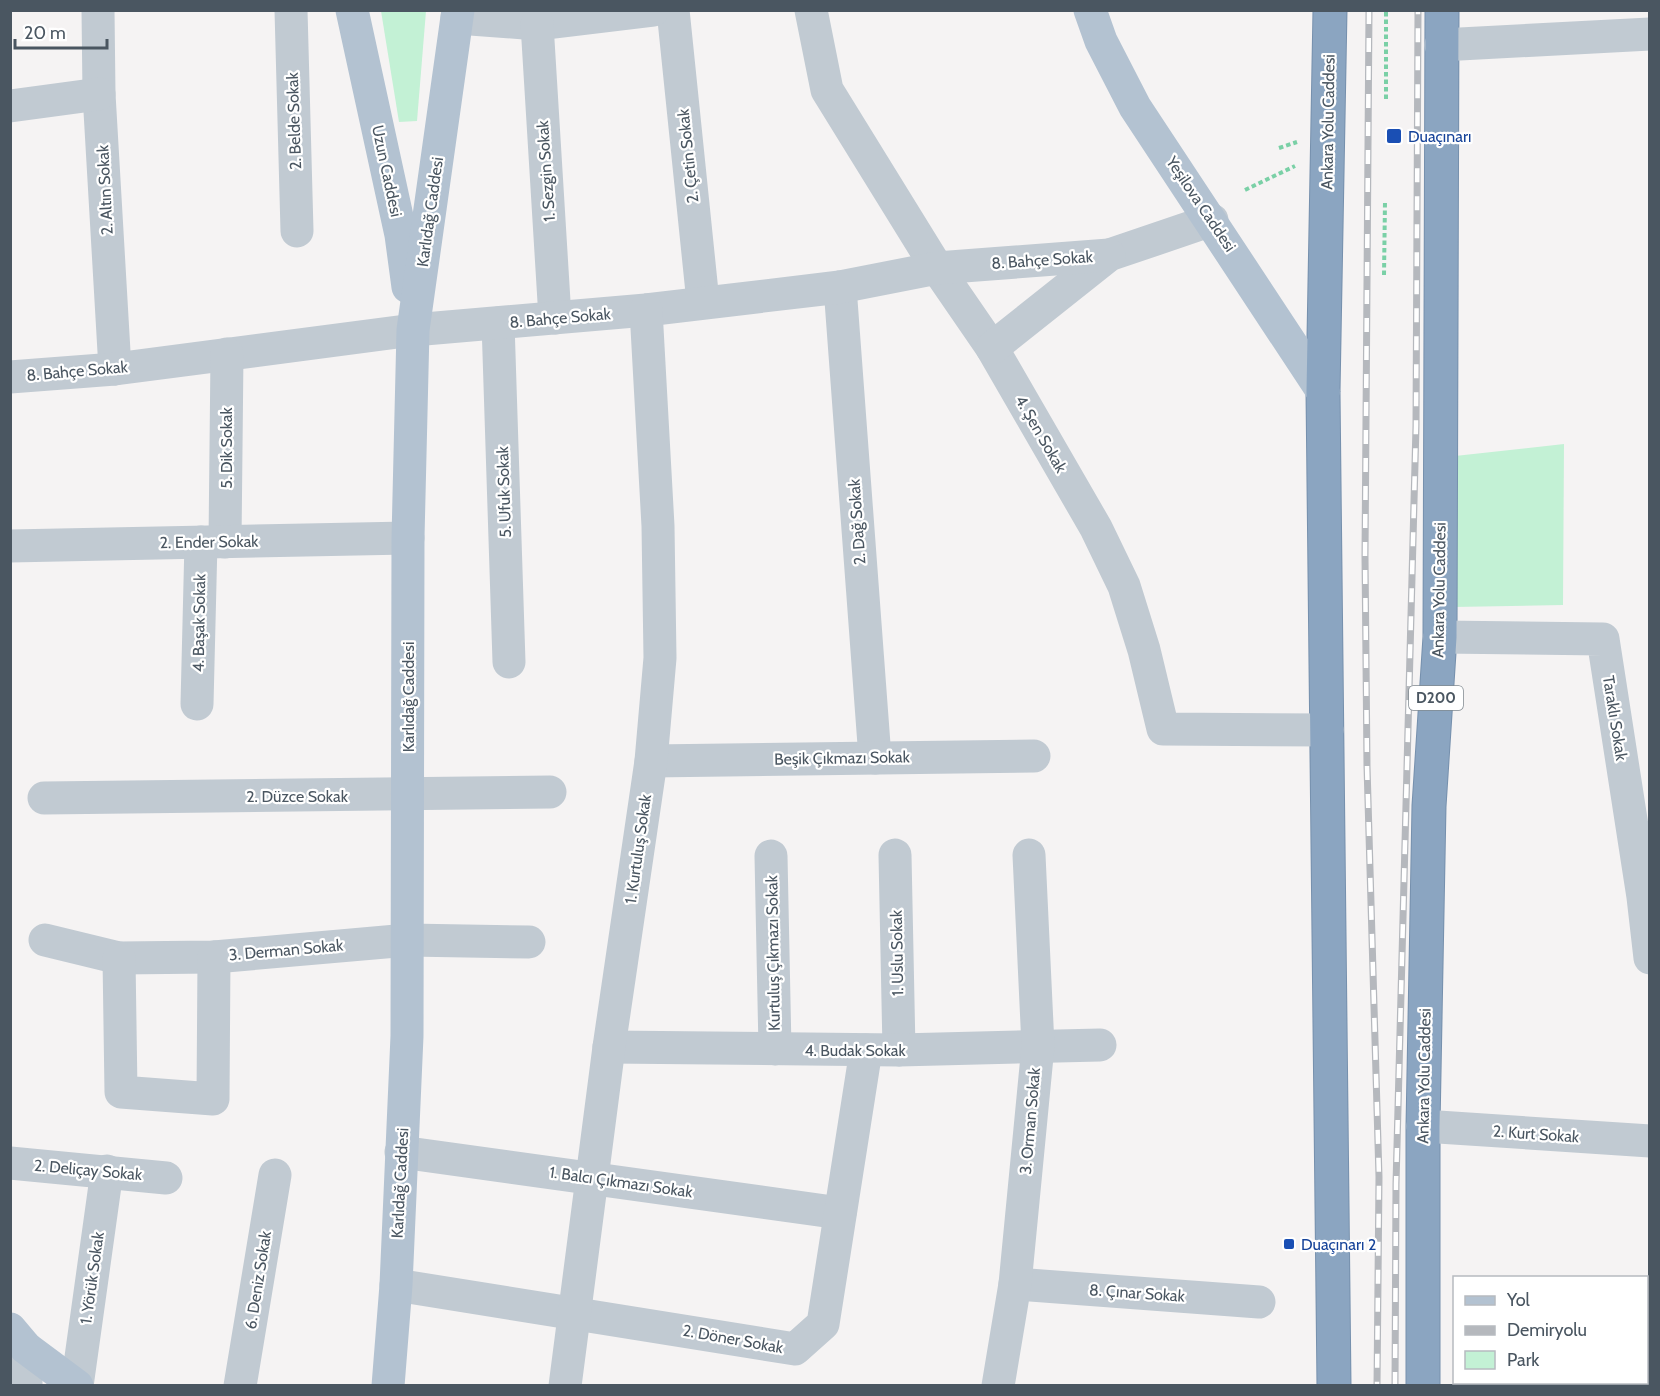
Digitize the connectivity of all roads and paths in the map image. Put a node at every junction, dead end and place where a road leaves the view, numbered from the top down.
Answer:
1 (98, 10) edge
2 (291, 10) edge
3 (654, 10) edge
4 (673, 10) edge
5 (811, 10) edge
6 (1090, 10) edge
7 (1330, 10) edge
8 (1386, 10) edge
9 (1442, 10) edge
10 (352, 11) edge
11 (458, 14) edge
12 (537, 24) junction
13 (1650, 34) edge
14 (1441, 45) junction
15 (99, 94) junction
16 (1386, 99) dead end
17 (10, 106) edge
18 (1296, 165) dead end
19 (1245, 190) dead end
20 (1385, 201) dead end
21 (1212, 220) junction
22 (297, 231) dead end
23 (1109, 255) junction
24 (937, 268) junction
25 (1384, 275) dead end
26 (840, 287) junction
27 (703, 302) junction
28 (646, 310) junction
29 (555, 318) junction
30 (498, 323) junction
31 (413, 330) junction
32 (992, 348) junction
33 (227, 354) junction
34 (115, 369) junction
35 (10, 377) edge
36 (1323, 392) junction
37 (408, 538) junction
38 (213, 542) junction
39 (10, 546) edge
40 (1440, 637) junction
41 (509, 662) dead end
42 (197, 704) dead end
43 (1328, 730) junction
44 (1034, 756) dead end
45 (875, 758) junction
46 (651, 761) junction
47 (550, 792) dead end
48 (408, 796) junction
49 (44, 798) dead end
50 (895, 855) dead end
51 (1029, 855) dead end
52 (771, 856) dead end
53 (45, 940) dead end
54 (408, 940) junction
55 (529, 942) dead end
56 (214, 957) junction
57 (119, 958) junction
58 (1650, 958) edge
59 (1100, 1045) dead end
60 (1038, 1046) junction
61 (609, 1047) junction
62 (774, 1049) junction
63 (866, 1050) junction
64 (899, 1050) junction
65 (1423, 1126) junction
66 (1650, 1142) edge
67 (401, 1152) junction
68 (10, 1163) edge
69 (107, 1171) junction
70 (275, 1175) dead end
71 (593, 1177) junction
72 (166, 1178) dead end
73 (840, 1214) junction
74 (1015, 1284) junction
75 (396, 1285) junction
76 (1259, 1302) dead end
77 (575, 1312) junction
78 (20, 1361) edge
79 (77, 1386) edge
80 (240, 1386) edge
81 (388, 1386) edge
82 (565, 1386) edge
83 (998, 1386) edge
84 (1334, 1386) edge
85 (1423, 1386) edge

1 - 15 street, 2. Altın Sokak
2 - 22 street, 2. Belde Sokak
3 - 12 street
4 - 27 street, 2. Çetin Sokak
5 - 24 street, 4. Şen Sokak
6 - 21 main road, Yeşilova Caddesi
7 - 36 highway, Ankara Yolu Caddesi
8 - 16 path
9 - 14 highway, Ankara Yolu Caddesi / D200
10 - 31 main road, Uzun Caddesi
11 - 12 street
11 - 31 main road, Karlıdağ Caddesi
12 - 29 street, 1. Sezgin Sokak
13 - 14 street
14 - 40 highway, Ankara Yolu Caddesi / D200
15 - 17 street
15 - 34 street, 2. Altın Sokak
18 - 19 path
20 - 25 path
21 - 23 street, 8. Bahçe Sokak
21 - 36 main road, Yeşilova Caddesi
23 - 24 street, 8. Bahçe Sokak
23 - 32 street, 8. Bahçe Sokak
24 - 26 street, 8. Bahçe Sokak
24 - 32 street, 4. Şen Sokak
26 - 27 street, 8. Bahçe Sokak
26 - 45 street, 2. Dağ Sokak
27 - 28 street, 8. Bahçe Sokak
28 - 29 street, 8. Bahçe Sokak
28 - 46 street, 1. Kurtuluş Sokak
29 - 30 street, 8. Bahçe Sokak
30 - 31 street, 8. Bahçe Sokak
30 - 41 street, 5. Ufuk Sokak
31 - 33 street, 8. Bahçe Sokak
31 - 37 main road, Karlıdağ Caddesi
32 - 43 street, 4. Şen Sokak
33 - 34 street, 8. Bahçe Sokak
33 - 38 street, 5. Dik Sokak
34 - 35 street, 8. Bahçe Sokak
36 - 43 highway, Ankara Yolu Caddesi
37 - 38 street, 2. Ender Sokak
37 - 48 main road, Karlıdağ Caddesi
38 - 39 street, 2. Ender Sokak
38 - 42 street, 4. Başak Sokak
40 - 58 street, Taraklı Sokak
40 - 65 highway, Ankara Yolu Caddesi / D200
43 - 84 highway, Ankara Yolu Caddesi
44 - 45 street, Beşik Çıkmazı Sokak
45 - 46 street, Beşik Çıkmazı Sokak
46 - 61 street, 1. Kurtuluş Sokak
47 - 48 street, 2. Düzce Sokak
48 - 49 street, 2. Düzce Sokak
48 - 54 main road, Karlıdağ Caddesi
50 - 64 street, 1. Uslu Sokak
51 - 60 street, 3. Orman Sokak
52 - 62 street, Kurtuluş Çıkmazı Sokak
53 - 57 street, 3. Derman Sokak
54 - 55 street, 3. Derman Sokak
54 - 56 street, 3. Derman Sokak
54 - 67 main road, Karlıdağ Caddesi
56 - 57 street, 3. Derman Sokak
56 - 57 street
59 - 60 street, 4. Budak Sokak
60 - 64 street, 4. Budak Sokak
60 - 74 street, 3. Orman Sokak
61 - 62 street, 4. Budak Sokak
61 - 71 street, 1. Kurtuluş Sokak
62 - 63 street, 4. Budak Sokak
63 - 64 street, 4. Budak Sokak
63 - 73 street, 2. Döner Sokak
65 - 66 street, 2. Kurt Sokak
65 - 85 highway, Ankara Yolu Caddesi / D200
67 - 71 street, 1. Balcı Çıkmazı Sokak
67 - 75 main road, Karlıdağ Caddesi
68 - 69 street, 2. Deliçay Sokak
69 - 72 street, 2. Deliçay Sokak
69 - 79 street, 1. Yörük Sokak
70 - 80 street, 6. Deniz Sokak
71 - 73 street, 1. Balcı Çıkmazı Sokak
71 - 77 street, 1. Kurtuluş Sokak
73 - 77 street, 2. Döner Sokak
74 - 76 street, 8. Çınar Sokak
74 - 83 street, 3. Orman Sokak
75 - 77 street, 2. Döner Sokak
75 - 81 main road, Karlıdağ Caddesi
77 - 82 street, 1. Kurtuluş Sokak
78 - 79 main road

